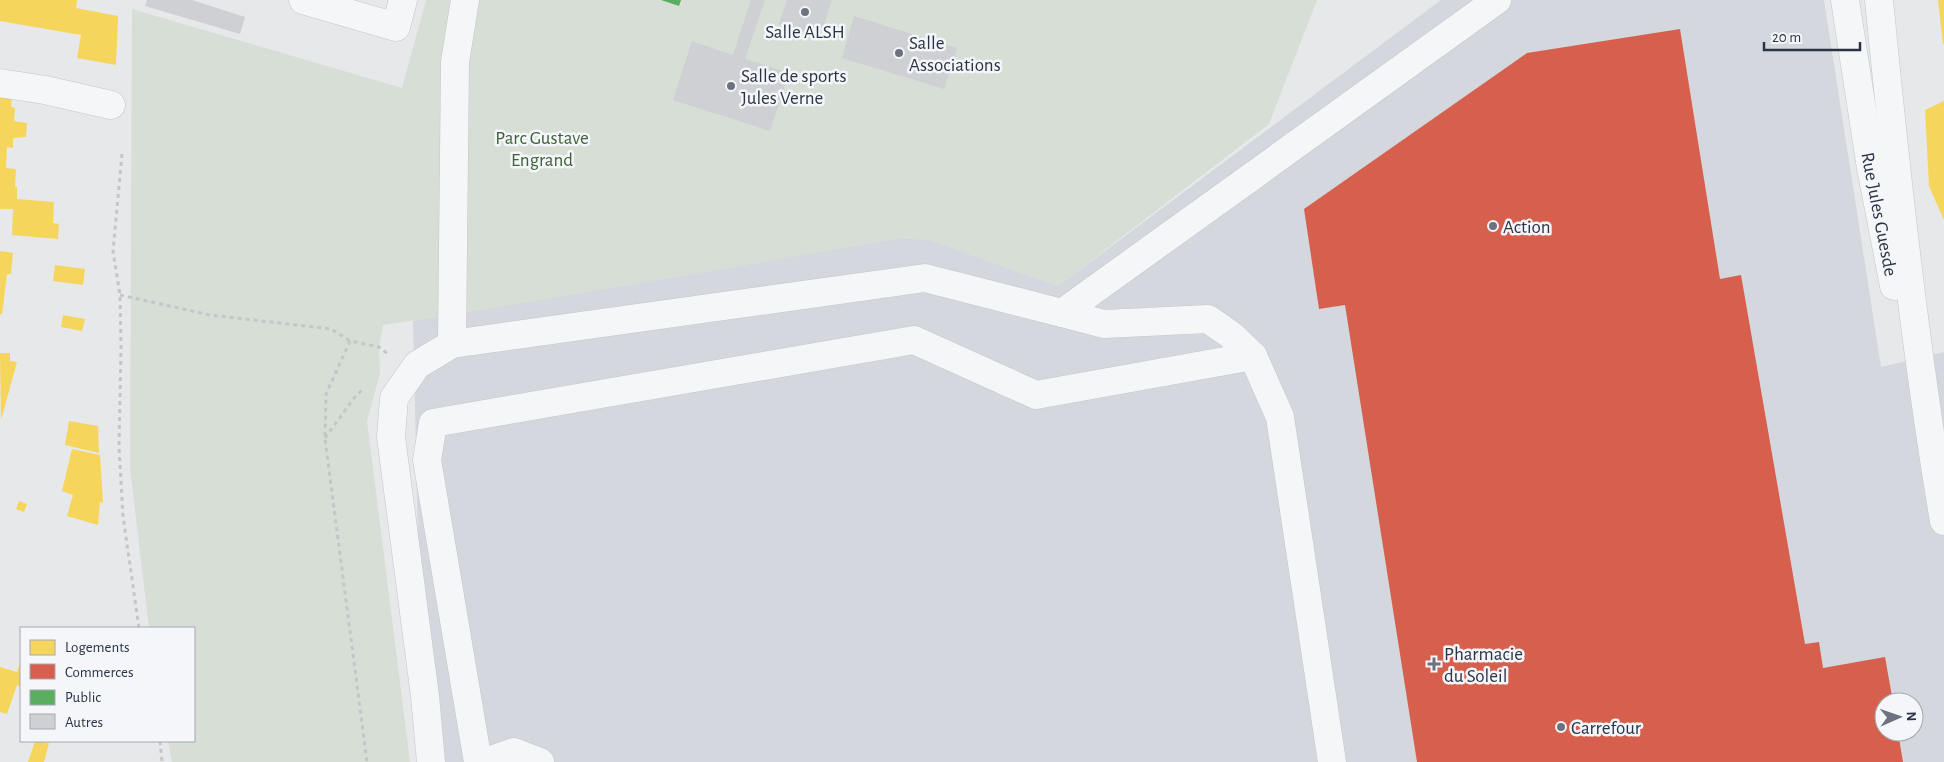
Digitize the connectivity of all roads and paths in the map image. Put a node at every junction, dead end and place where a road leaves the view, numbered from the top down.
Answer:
1 (303, 0) edge
2 (403, 0) edge
3 (465, 0) edge
4 (1497, 0) edge
5 (1845, 0) edge
6 (1879, 0) edge
7 (0, 83) edge
8 (111, 105) dead end
9 (122, 154) dead end
10 (120, 295) junction
11 (1062, 313) junction
12 (350, 341) junction
13 (452, 344) junction
14 (1253, 356) junction
15 (417, 365) junction
16 (367, 386) dead end
17 (1936, 425) edge
18 (325, 439) junction
19 (1944, 522) edge
20 (139, 627) edge
21 (425, 696) junction
22 (160, 742) edge
23 (162, 762) edge
24 (367, 762) edge
25 (431, 762) edge
26 (449, 762) edge
27 (478, 762) edge
28 (486, 762) edge
29 (540, 762) edge
30 (1332, 762) edge

1 - 2 street
3 - 13 street
4 - 11 street
5 - 17 street, Rue Jules Guesde
6 - 17 street, Rue Jules Guesde
7 - 8 street
9 - 10 path
10 - 12 path
10 - 20 path
11 - 13 street
11 - 14 street
12 - 15 path
12 - 18 path
13 - 15 street
14 - 27 street
14 - 30 street
15 - 21 street
16 - 18 path
17 - 19 street, Rue Jules Guesde
18 - 24 path
21 - 25 street
21 - 26 street
22 - 23 path
28 - 29 street

